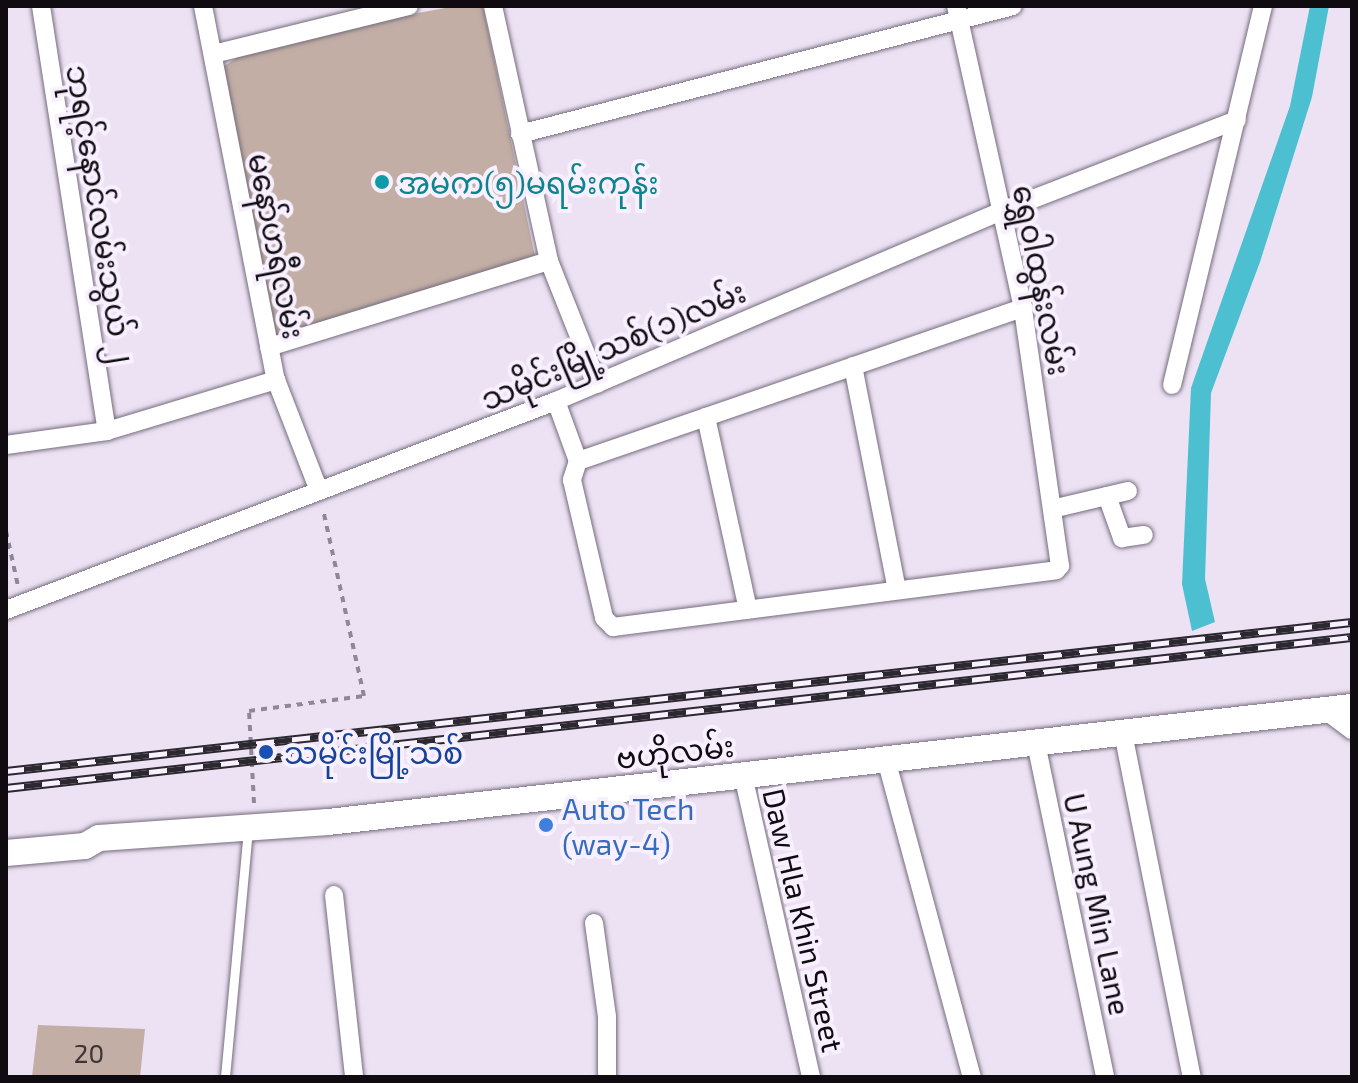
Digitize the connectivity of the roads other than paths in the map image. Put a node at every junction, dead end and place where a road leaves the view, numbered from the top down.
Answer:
1 (41, 6) edge
2 (203, 6) edge
3 (409, 6) edge
4 (493, 6) edge
5 (1013, 6) edge
6 (1263, 6) edge
7 (958, 13) edge
8 (213, 54) junction
9 (1237, 120) junction
10 (520, 134) junction
11 (1002, 211) junction
12 (549, 261) junction
13 (1023, 308) junction
14 (269, 347) junction
15 (853, 366) junction
16 (276, 380) junction
17 (598, 384) junction
18 (1172, 385) dead end
19 (556, 401) junction
20 (706, 417) junction
21 (107, 431) junction
22 (6, 445) edge
23 (578, 461) junction
24 (319, 491) junction
25 (1128, 491) dead end
26 (1107, 496) junction
27 (1052, 509) junction
28 (1144, 535) dead end
29 (897, 590) junction
30 (14, 607) edge
31 (748, 609) junction
32 (1352, 707) edge
33 (1325, 710) junction
34 (1352, 730) edge
35 (1123, 733) junction
36 (1036, 743) junction
37 (886, 759) junction
38 (743, 775) junction
39 (248, 830) junction
40 (6, 838) edge
41 (99, 838) junction
42 (6, 853) edge
43 (334, 895) dead end
44 (594, 923) dead end
45 (225, 1077) edge
46 (354, 1077) edge
47 (607, 1077) edge
48 (811, 1077) edge
49 (972, 1077) edge
50 (1105, 1077) edge
51 (1192, 1077) edge

1 - 21 street, ဘုရင့်နောင်လမ်းသွယ် ၂
2 - 8 street, မနော်ဟရီလမ်း
3 - 8 street
4 - 10 street
5 - 7 street
6 - 9 street
7 - 10 street
7 - 11 street, ရွှေဝါထွန်းလမ်း
8 - 14 street, မနော်ဟရီလမ်း
9 - 11 street, သမိုင်းမြို့သစ်(၁)လမ်း
9 - 18 street
10 - 12 street
11 - 13 street, ရွှေဝါထွန်းလမ်း
11 - 17 street, သမိုင်းမြို့သစ်(၁)လမ်း
12 - 14 street
12 - 17 street
13 - 15 street
13 - 27 street, ရွှေဝါထွန်းလမ်း
14 - 16 street, မနော်ဟရီလမ်း
15 - 20 street
15 - 29 street
16 - 21 street
16 - 24 street, မနော်ဟရီလမ်း
17 - 19 street, သမိုင်းမြို့သစ်(၁)လမ်း
19 - 23 street
19 - 24 street, သမိုင်းမြို့သစ်(၁)လမ်း
20 - 23 street
20 - 31 street
21 - 22 street
23 - 31 street
24 - 30 street, သမိုင်းမြို့သစ်(၁)လမ်း
25 - 26 street
26 - 27 street
26 - 28 street
27 - 29 street, ရွှေဝါထွန်းလမ်း
29 - 31 street
32 - 33 main road, ဗဟိုလမ်း
33 - 34 street
33 - 35 main road, ဗဟိုလမ်း
35 - 36 main road, ဗဟိုလမ်း
35 - 51 street
36 - 37 main road, ဗဟိုလမ်း
36 - 50 street, U Aung Min Lane
37 - 38 main road, ဗဟိုလမ်း
37 - 49 street
38 - 39 main road, ဗဟိုလမ်း
38 - 48 street, Daw Hla Khin Street
39 - 41 main road, ဗဟိုလမ်း
39 - 45 lane
40 - 41 main road
41 - 42 main road, ဗဟိုလမ်း
43 - 46 street
44 - 47 street

